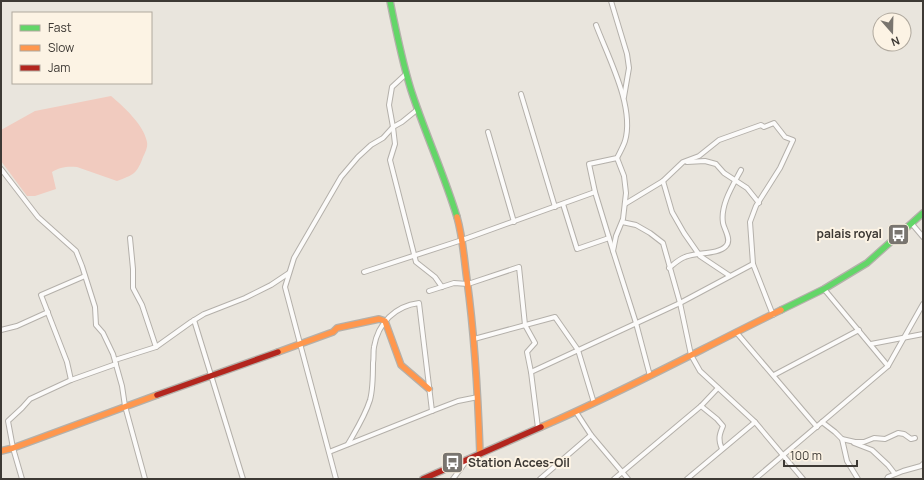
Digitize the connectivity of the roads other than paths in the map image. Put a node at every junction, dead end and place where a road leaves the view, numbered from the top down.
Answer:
1 (390, 1) edge
2 (611, 1) edge
3 (596, 25) dead end
4 (406, 74) junction
5 (521, 94) dead end
6 (624, 98) junction
7 (418, 109) junction
8 (393, 127) junction
9 (488, 132) dead end
10 (617, 158) junction
11 (683, 162) junction
12 (1, 169) edge
13 (741, 170) dead end
14 (736, 180) junction
15 (663, 181) junction
16 (595, 192) junction
17 (759, 203) junction
18 (563, 204) junction
19 (625, 204) junction
20 (556, 206) junction
21 (923, 213) edge
22 (514, 222) junction
23 (622, 222) junction
24 (912, 224) junction
25 (923, 237) edge
26 (130, 238) dead end
27 (609, 238) junction
28 (462, 240) junction
29 (613, 251) junction
30 (699, 254) junction
31 (414, 256) junction
32 (752, 264) junction
33 (669, 268) junction
34 (364, 272) dead end
35 (290, 273) junction
36 (85, 276) junction
37 (730, 276) junction
38 (468, 284) junction
39 (442, 287) junction
40 (824, 289) junction
41 (429, 291) dead end
42 (680, 303) junction
43 (923, 304) edge
44 (48, 312) junction
45 (773, 315) junction
46 (194, 320) junction
47 (385, 321) junction
48 (636, 324) junction
49 (525, 325) junction
50 (1, 330) edge
51 (859, 330) junction
52 (736, 332) junction
53 (923, 334) edge
54 (903, 338) junction
55 (474, 339) junction
56 (300, 344) junction
57 (871, 344) junction
58 (156, 347) junction
59 (578, 350) junction
60 (691, 355) junction
61 (116, 362) junction
62 (888, 366) junction
63 (532, 372) junction
64 (212, 375) junction
65 (774, 375) junction
66 (650, 376) junction
67 (71, 380) junction
68 (718, 388) junction
69 (429, 389) junction
70 (478, 398) junction
71 (594, 403) junction
72 (125, 406) junction
73 (701, 406) junction
74 (432, 411) junction
75 (576, 412) junction
76 (755, 422) junction
77 (822, 422) junction
78 (817, 427) junction
79 (538, 428) junction
80 (591, 435) junction
81 (915, 438) dead end
82 (842, 439) junction
83 (348, 444) junction
84 (13, 448) junction
85 (722, 449) junction
86 (1, 451) edge
87 (328, 452) junction
88 (480, 454) junction
89 (783, 455) junction
90 (468, 459) junction
91 (923, 464) edge
92 (622, 472) junction
93 (895, 474) junction
94 (427, 478) edge
95 (22, 479) edge
96 (145, 479) edge
97 (243, 479) edge
98 (336, 479) edge
99 (453, 479) edge
100 (540, 479) edge
101 (614, 479) edge
102 (628, 479) edge
103 (687, 479) edge
104 (755, 479) edge
105 (802, 479) edge
106 (858, 479) edge
107 (887, 479) edge

1 - 4 street
2 - 6 street
3 - 6 street
4 - 7 street
4 - 8 street
5 - 20 street
6 - 10 street
7 - 8 street
7 - 28 street
8 - 31 street
8 - 35 street
9 - 22 street
10 - 16 street
10 - 19 street
11 - 14 street
11 - 15 street
11 - 17 street
12 - 36 street
13 - 14 street
14 - 17 street
14 - 30 street
15 - 19 street
15 - 30 street
16 - 18 street
16 - 27 street
17 - 32 street
18 - 20 street
18 - 27 street
19 - 23 street
20 - 22 street
21 - 24 street
22 - 28 street
23 - 29 street
23 - 33 street
24 - 25 street
24 - 40 street
26 - 58 street
27 - 29 street
28 - 31 street
28 - 38 street
29 - 48 street
30 - 33 street
30 - 37 street
31 - 34 street
31 - 39 street
32 - 37 street
32 - 45 street
33 - 42 street
35 - 46 street
35 - 56 street
36 - 44 street
36 - 61 street
37 - 42 street
38 - 39 street
38 - 49 street
38 - 55 street
39 - 41 street
40 - 45 street
40 - 51 street
42 - 48 street
42 - 60 street
43 - 54 street
44 - 50 street
44 - 67 street
45 - 52 street
46 - 58 street
46 - 64 street
47 - 56 street
47 - 69 street
47 - 69 street
47 - 83 street
48 - 59 street
48 - 66 street
49 - 55 street
49 - 59 street
49 - 63 street
51 - 57 street
51 - 65 street
52 - 60 street
52 - 65 street
53 - 54 street
54 - 57 street
54 - 62 street
55 - 70 street
56 - 64 street
56 - 87 street
57 - 62 street
58 - 61 street
59 - 63 street
59 - 71 street
60 - 66 street
60 - 68 street
61 - 67 street
61 - 72 street
62 - 77 street
63 - 79 street
64 - 72 street
64 - 97 street
65 - 78 street
66 - 71 street
67 - 84 street
68 - 73 street
68 - 76 street
69 - 74 street
70 - 74 street
70 - 88 street
71 - 75 street
72 - 84 street
72 - 96 street
73 - 85 street
73 - 92 street
74 - 83 street
75 - 79 street
75 - 80 street
76 - 85 street
76 - 89 street
77 - 78 street
77 - 82 street
78 - 89 street
79 - 88 street
80 - 92 street
80 - 100 street
81 - 82 street
82 - 93 street
82 - 106 street
83 - 87 street
84 - 86 street
84 - 95 street
85 - 103 street
87 - 98 street
88 - 90 street
89 - 104 street
89 - 105 street
90 - 94 street
90 - 99 street
91 - 93 street
92 - 101 street
92 - 102 street
93 - 107 street

